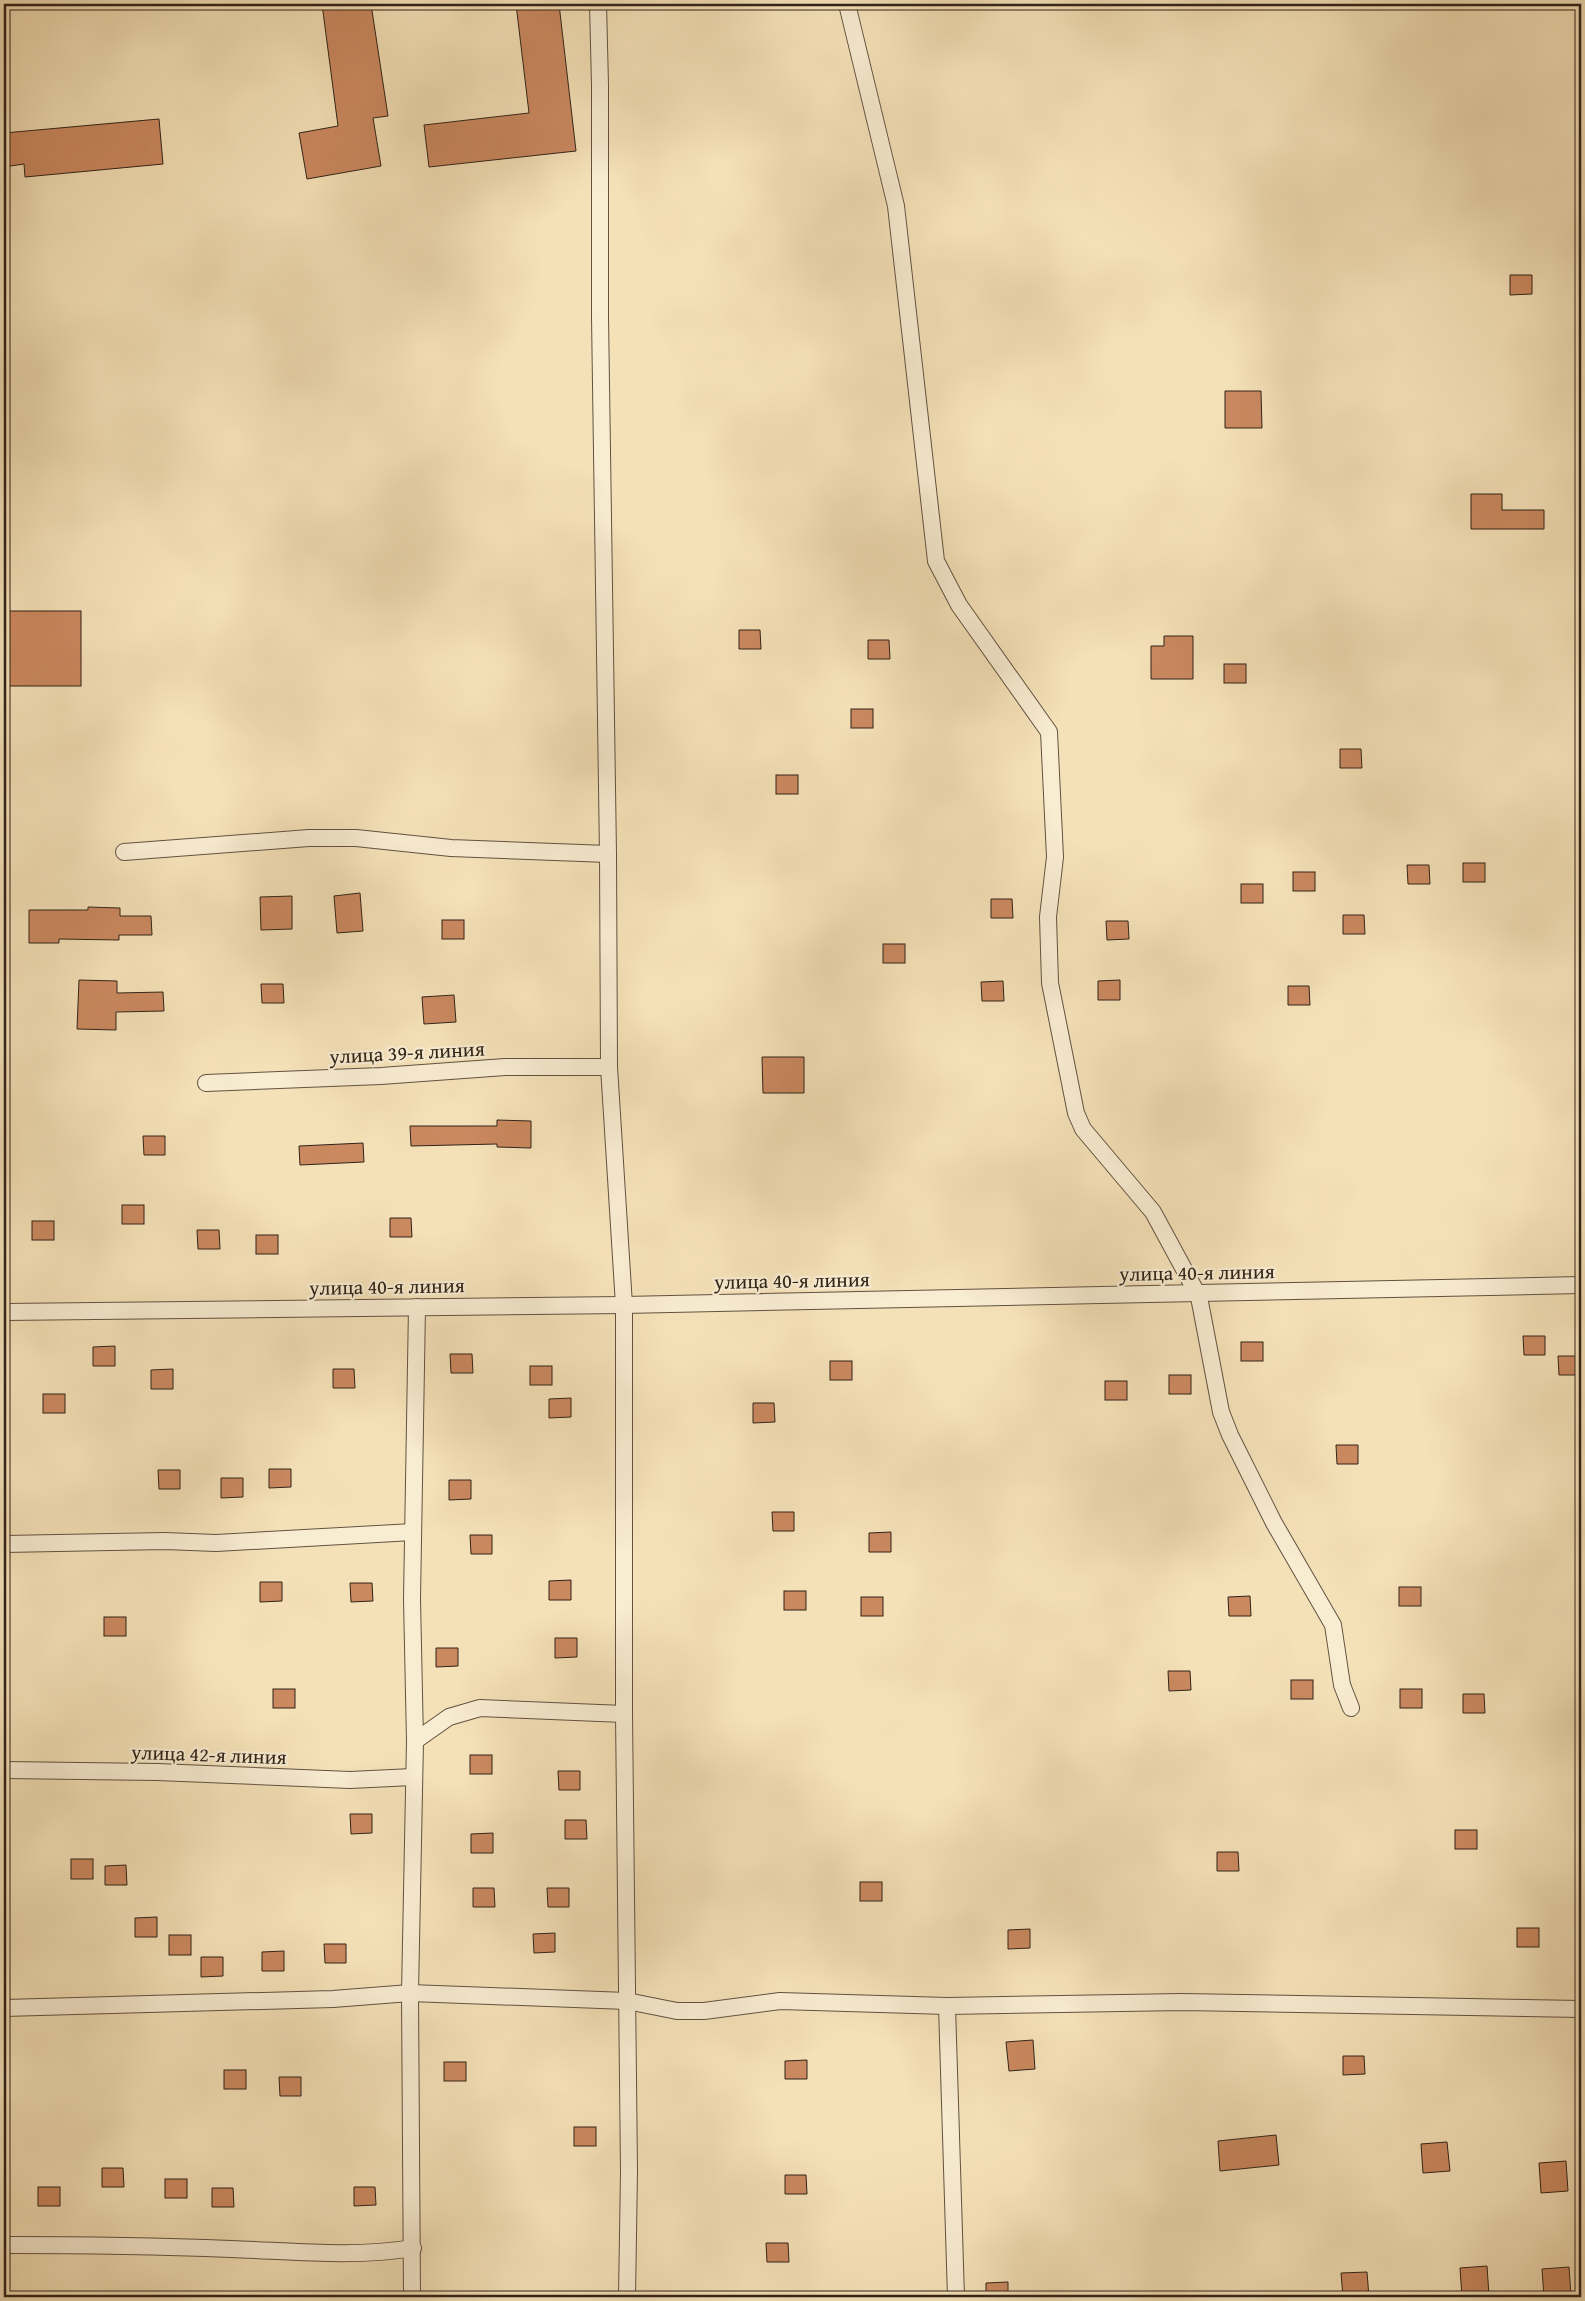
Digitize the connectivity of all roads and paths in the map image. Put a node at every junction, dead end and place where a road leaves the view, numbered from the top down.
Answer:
1 (598, 4) edge
2 (848, 4) edge
3 (124, 852) dead end
4 (608, 854) junction
5 (610, 1067) junction
6 (206, 1083) dead end
7 (1581, 1285) edge
8 (1196, 1293) junction
9 (624, 1305) junction
10 (417, 1307) junction
11 (4, 1312) edge
12 (413, 1532) junction
13 (4, 1544) edge
14 (1351, 1708) dead end
15 (624, 1714) junction
16 (415, 1742) junction
17 (4, 1770) edge
18 (412, 1777) junction
19 (410, 1993) junction
20 (627, 2001) junction
21 (947, 2006) junction
22 (4, 2008) edge
23 (1581, 2009) edge
24 (4, 2245) edge
25 (413, 2248) junction
26 (412, 2297) edge
27 (627, 2297) edge
28 (956, 2297) edge

1 - 4 street
2 - 8 street
3 - 4 street
4 - 5 street
5 - 6 street, улица 39-я линия
5 - 9 street
7 - 8 street, улица 40-я линия
8 - 9 street, улица 40-я линия
8 - 14 street
9 - 10 street, улица 40-я линия
9 - 15 street
10 - 11 street, улица 40-я линия
10 - 12 street
12 - 13 street
12 - 16 street
15 - 16 street
15 - 20 street
16 - 18 street
17 - 18 street, улица 42-я линия
18 - 19 street
19 - 20 street
19 - 22 street
19 - 25 street
20 - 21 street
20 - 27 street
21 - 23 street
21 - 28 street
24 - 25 street
25 - 26 street

